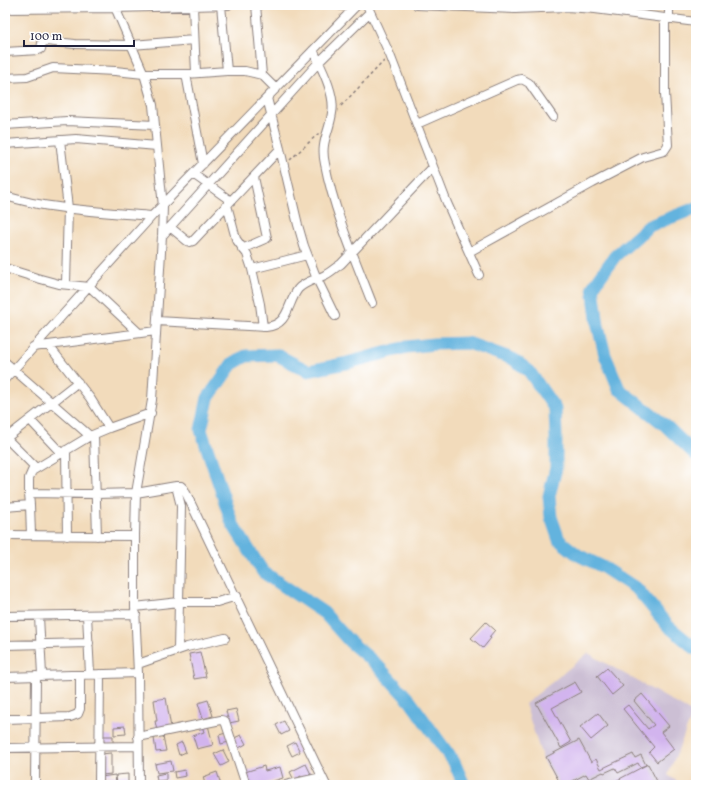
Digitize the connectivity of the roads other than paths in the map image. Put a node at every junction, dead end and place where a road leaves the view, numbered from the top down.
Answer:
1 (221, 5) edge
2 (228, 5) edge
3 (256, 5) edge
4 (339, 5) edge
5 (417, 5) edge
6 (669, 5) edge
7 (193, 6) junction
8 (356, 6) edge
9 (114, 7) edge
10 (368, 8) edge
11 (5, 9) edge
12 (667, 18) junction
13 (696, 22) edge
14 (194, 40) junction
15 (132, 45) junction
16 (313, 50) junction
17 (5, 52) edge
18 (319, 62) junction
19 (227, 71) junction
20 (196, 73) junction
21 (144, 74) junction
22 (186, 74) junction
23 (262, 75) junction
24 (5, 78) edge
25 (276, 89) junction
26 (266, 98) junction
27 (271, 116) junction
28 (553, 117) dead end
29 (417, 124) junction
30 (5, 125) edge
31 (155, 125) junction
32 (60, 140) junction
33 (5, 144) edge
34 (157, 146) junction
35 (280, 149) junction
36 (203, 164) junction
37 (433, 166) junction
38 (194, 174) junction
39 (254, 177) junction
40 (208, 185) junction
41 (5, 196) edge
42 (229, 203) junction
43 (163, 206) junction
44 (68, 208) junction
45 (152, 216) junction
46 (170, 227) junction
47 (162, 236) junction
48 (242, 248) junction
49 (352, 252) junction
50 (469, 252) junction
51 (307, 254) junction
52 (5, 268) edge
53 (252, 269) junction
54 (479, 275) dead end
55 (317, 279) junction
56 (66, 284) junction
57 (90, 287) junction
58 (372, 303) dead end
59 (335, 316) dead end
60 (157, 321) junction
61 (263, 327) junction
62 (156, 331) junction
63 (139, 333) junction
64 (49, 346) junction
65 (33, 347) junction
66 (5, 362) edge
67 (14, 370) junction
68 (5, 379) edge
69 (78, 382) junction
70 (51, 402) junction
71 (151, 413) junction
72 (30, 420) junction
73 (109, 428) junction
74 (92, 435) junction
75 (5, 439) edge
76 (64, 452) junction
77 (36, 468) junction
78 (176, 486) junction
79 (30, 493) junction
80 (66, 493) junction
81 (136, 493) junction
82 (96, 494) junction
83 (30, 505) junction
84 (5, 507) edge
85 (5, 535) edge
86 (31, 535) junction
87 (67, 536) junction
88 (97, 536) junction
89 (134, 536) junction
90 (236, 596) junction
91 (179, 602) junction
92 (136, 610) junction
93 (87, 615) junction
94 (5, 616) edge
95 (39, 616) junction
96 (225, 638) dead end
97 (89, 643) junction
98 (40, 644) junction
99 (5, 645) edge
100 (178, 650) junction
101 (138, 664) junction
102 (138, 673) junction
103 (90, 674) junction
104 (100, 674) junction
105 (80, 675) junction
106 (39, 676) junction
107 (5, 677) edge
108 (35, 718) junction
109 (5, 719) edge
110 (138, 742) junction
111 (98, 747) junction
112 (5, 748) edge
113 (35, 748) junction
114 (322, 777) junction
115 (35, 785) edge
116 (99, 785) edge
117 (139, 785) edge
118 (246, 785) edge
119 (286, 785) edge
120 (326, 785) edge

1 - 2 street
1 - 7 street
1 - 19 street
3 - 23 street
4 - 8 street
5 - 12 street
6 - 12 street
7 - 9 street
7 - 14 street
8 - 16 street
9 - 11 street
9 - 15 street
10 - 18 street
10 - 29 street
12 - 13 street
12 - 50 street
14 - 15 street
14 - 20 street
15 - 17 street
15 - 21 street
16 - 18 street
16 - 25 street
18 - 27 street
18 - 49 street
19 - 20 street
19 - 23 street
20 - 22 street
21 - 22 street
21 - 24 street
21 - 31 street
22 - 36 street
23 - 25 street
25 - 26 street
26 - 27 street
26 - 36 street
27 - 35 street
27 - 40 street
28 - 29 street
29 - 37 street
30 - 31 street
31 - 34 street
32 - 33 street
32 - 34 street
32 - 44 street
34 - 43 street
35 - 39 street
35 - 51 street
36 - 38 street
37 - 49 street
37 - 50 street
38 - 40 street
38 - 43 street
39 - 42 street
39 - 48 street
40 - 42 street
40 - 46 street
41 - 44 street
42 - 46 street
42 - 48 street
43 - 45 street
43 - 47 street
44 - 45 street
44 - 56 street
45 - 57 street
46 - 47 street
47 - 60 street
48 - 53 street
49 - 55 street
49 - 58 street
50 - 54 street
51 - 53 street
51 - 55 street
52 - 56 street
53 - 61 street
55 - 59 street
55 - 61 street
56 - 57 street
57 - 63 street
57 - 65 street
60 - 61 street
60 - 62 street
62 - 63 street
62 - 71 street
63 - 64 street
64 - 65 street
64 - 69 street
65 - 67 street
66 - 67 street
67 - 68 street
67 - 70 street
69 - 70 street
69 - 73 street
70 - 72 street
70 - 74 street
71 - 73 street
71 - 81 street
72 - 75 street
72 - 76 street
73 - 74 street
74 - 76 street
74 - 82 street
75 - 77 street
76 - 77 street
76 - 80 street
77 - 79 street
78 - 81 street
78 - 90 street
78 - 91 street
79 - 80 street
79 - 83 street
80 - 82 street
80 - 87 street
81 - 82 street
81 - 89 street
82 - 88 street
83 - 84 street
83 - 86 street
85 - 86 street
86 - 87 street
87 - 88 street
88 - 89 street
89 - 92 street
90 - 91 street
90 - 114 street
91 - 92 street
91 - 100 street
92 - 93 street
92 - 101 street
93 - 95 street
93 - 97 street
94 - 95 street
95 - 98 street
96 - 100 street
97 - 98 street
97 - 103 street
98 - 99 street
98 - 106 street
100 - 101 street
101 - 102 street
102 - 104 street
102 - 110 street
103 - 104 street
103 - 105 street
104 - 111 street
105 - 106 street
105 - 108 street
106 - 107 street
106 - 108 street
108 - 109 street
108 - 113 street
110 - 111 street
110 - 117 street
110 - 118 street
111 - 113 street
111 - 116 street
112 - 113 street
113 - 115 street
114 - 119 street
114 - 120 street

